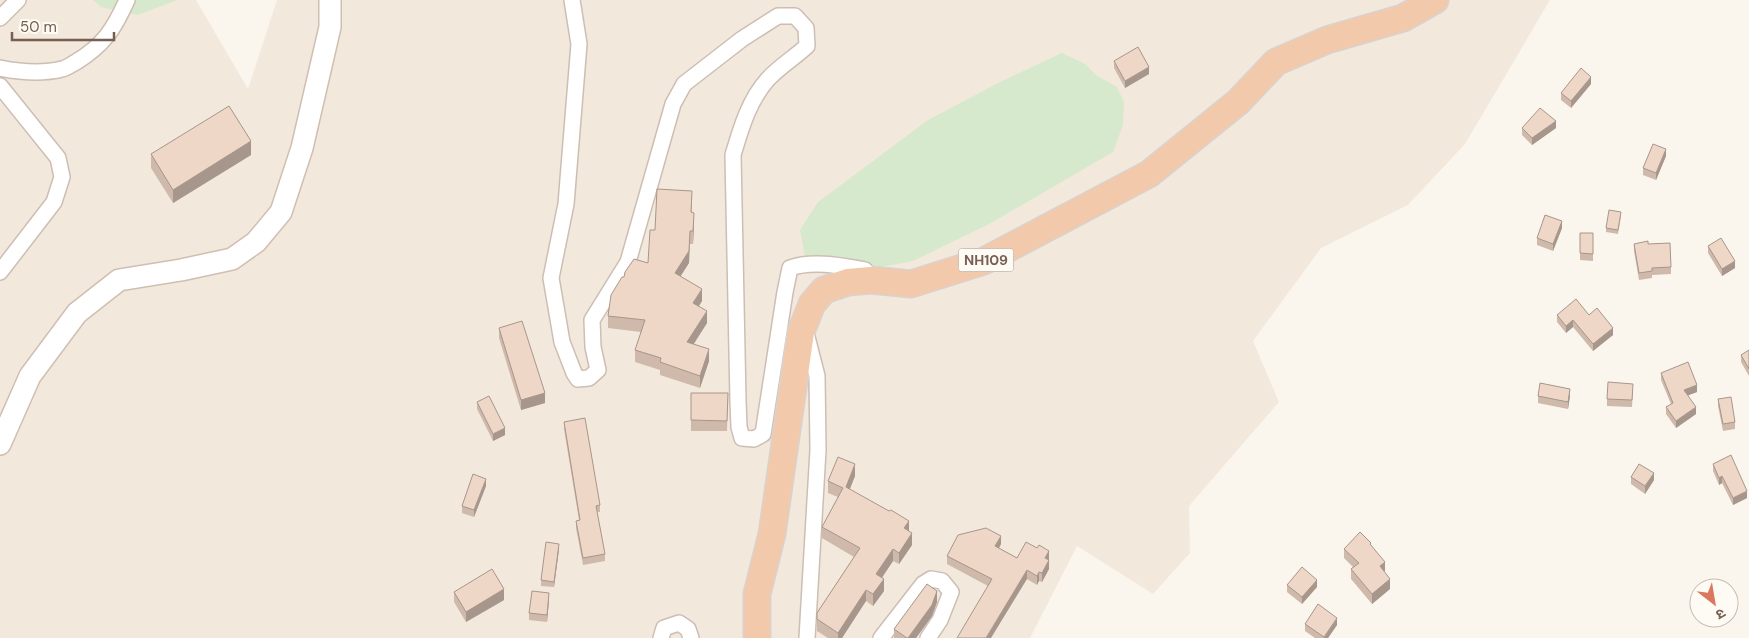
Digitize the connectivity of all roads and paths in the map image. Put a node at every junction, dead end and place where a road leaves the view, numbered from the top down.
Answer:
1 (18, 0) edge
2 (127, 0) edge
3 (330, 0) edge
4 (572, 0) edge
5 (1435, 0) edge
6 (0, 18) edge
7 (0, 68) edge
8 (0, 86) edge
9 (0, 272) edge
10 (871, 280) junction
11 (804, 324) junction
12 (0, 444) edge
13 (661, 638) edge
14 (691, 638) edge
15 (757, 638) edge
16 (807, 638) edge
17 (881, 638) edge
18 (928, 638) edge

1 - 6 street
2 - 7 street
3 - 12 main road
4 - 10 street
5 - 10 highway, NH109
8 - 9 street
10 - 11 highway, NH109
11 - 15 highway, NH109
11 - 16 street
13 - 14 street
17 - 18 street

